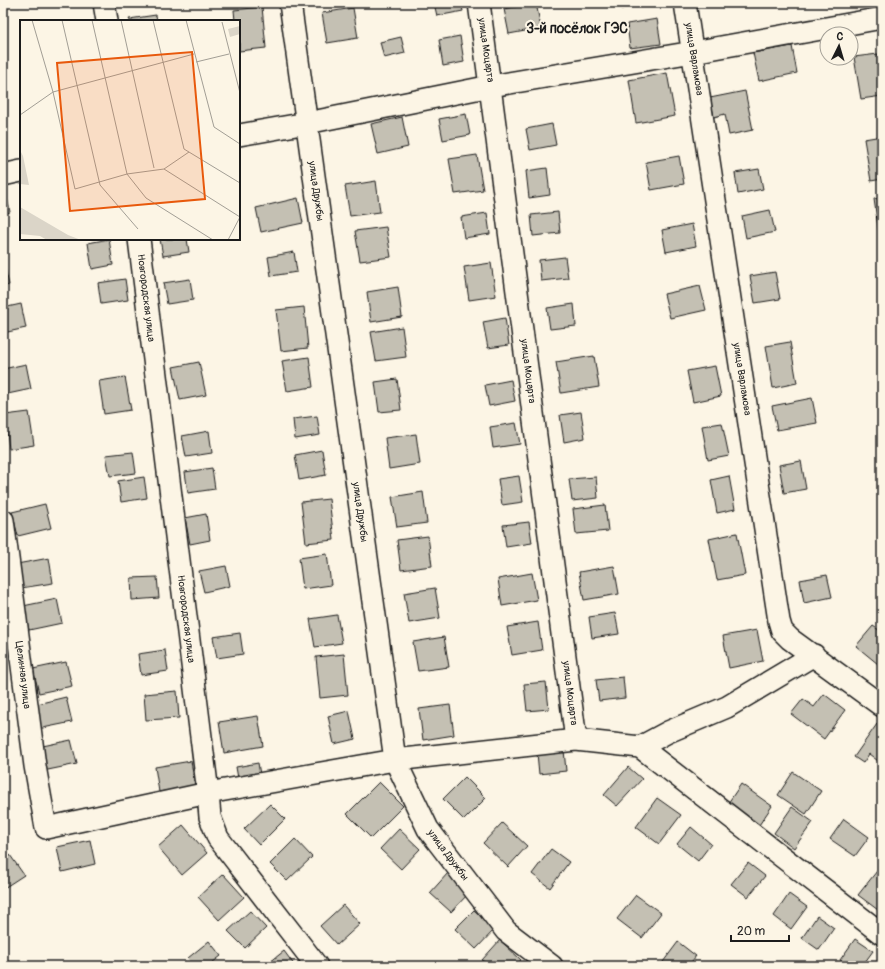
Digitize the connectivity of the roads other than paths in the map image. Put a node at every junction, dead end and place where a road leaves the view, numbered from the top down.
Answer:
1 (104, 3) edge
2 (290, 3) edge
3 (479, 3) edge
4 (685, 3) edge
5 (882, 18) edge
6 (107, 20) edge
7 (693, 52) junction
8 (491, 86) junction
9 (307, 123) junction
10 (240, 135) edge
11 (20, 171) edge
12 (3, 175) edge
13 (139, 240) edge
14 (3, 520) edge
15 (814, 655) junction
16 (882, 706) edge
17 (576, 740) junction
18 (640, 747) junction
19 (395, 760) junction
20 (208, 793) junction
21 (218, 838) junction
22 (882, 934) edge
23 (299, 966) edge
24 (317, 966) edge
25 (552, 966) edge

1 - 6 street
2 - 9 street, улица Дружбы
3 - 8 street, улица Моцарта
4 - 7 street, улица Варламова
5 - 7 street
7 - 8 street
7 - 15 street, улица Варламова
8 - 9 street
8 - 17 street, улица Моцарта
9 - 10 street
9 - 19 street, улица Дружбы
11 - 12 street
13 - 20 street, Новгородская улица
14 - 20 street, Целинная улица
15 - 16 street, улица Варламова
15 - 18 street
17 - 18 street
17 - 19 street
18 - 22 street
19 - 20 street
19 - 25 street, улица Дружбы
20 - 21 street, Новгородская улица
21 - 23 street
21 - 24 street, Новгородская улица

